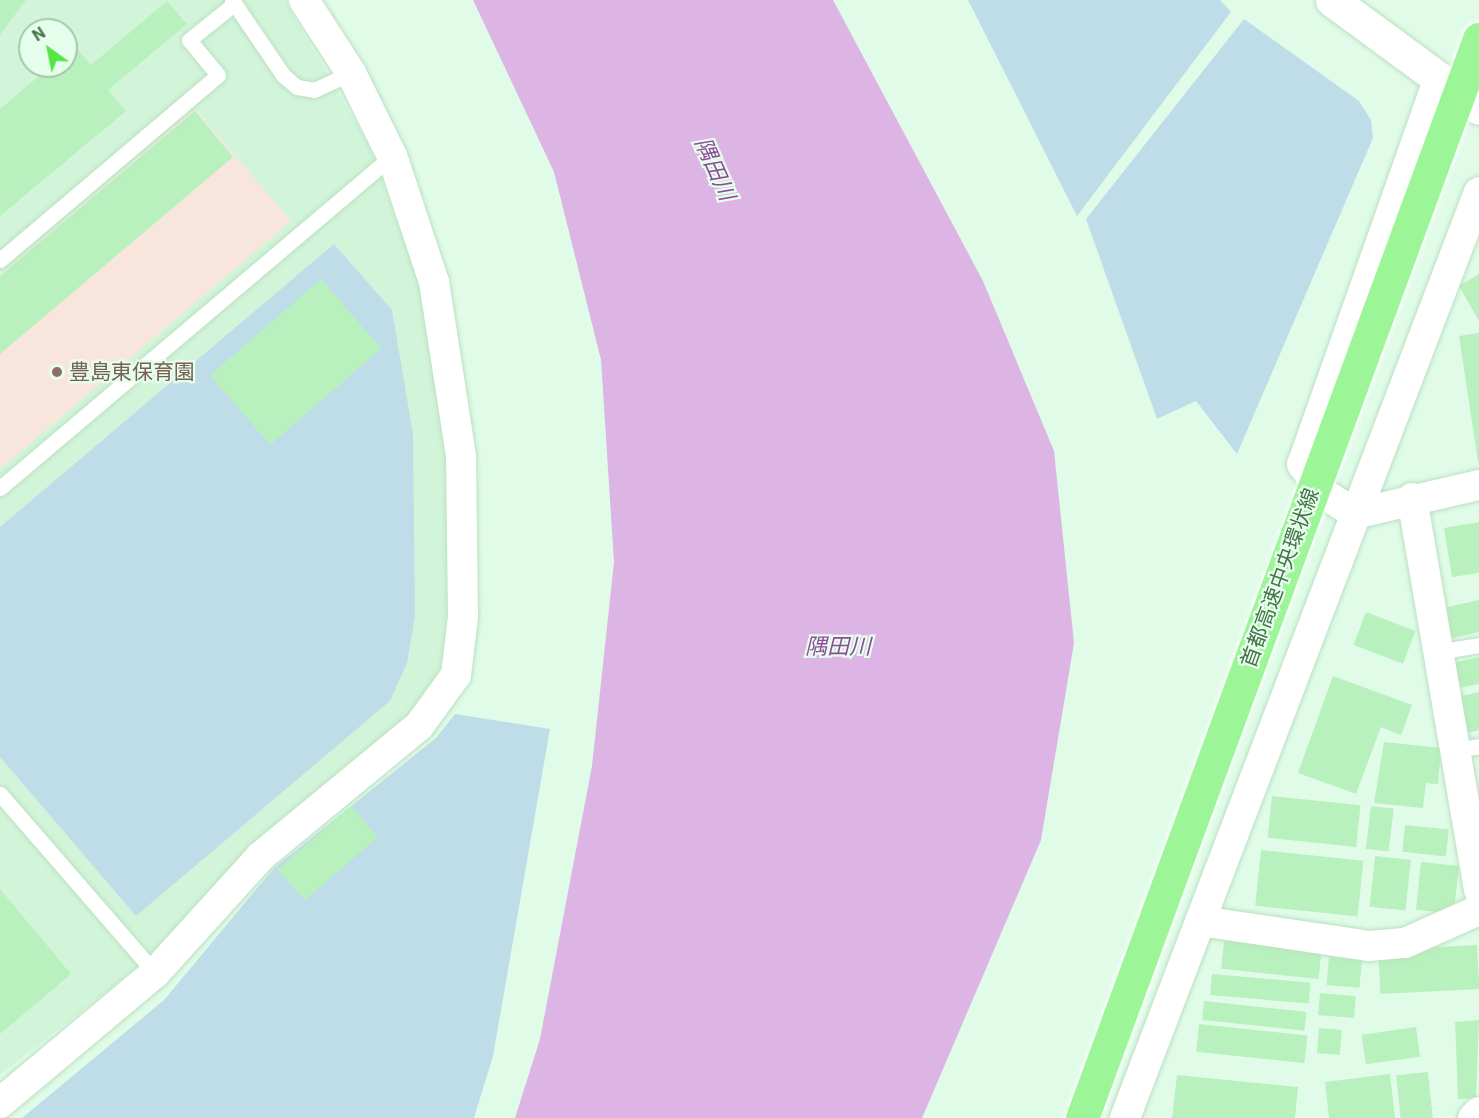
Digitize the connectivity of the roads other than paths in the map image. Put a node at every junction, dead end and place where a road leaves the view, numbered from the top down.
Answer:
1 (304, 0) edge
2 (1332, 0) edge
3 (233, 2) edge
4 (1479, 39) edge
5 (351, 73) junction
6 (1439, 78) junction
7 (1479, 82) edge
8 (1479, 108) edge
9 (392, 156) junction
10 (1479, 192) edge
11 (0, 260) edge
12 (1479, 484) edge
13 (0, 488) edge
14 (1412, 498) junction
15 (1355, 514) junction
16 (1479, 645) edge
17 (1438, 652) junction
18 (1467, 748) edge
19 (0, 794) edge
20 (1479, 890) edge
21 (1479, 910) edge
22 (1200, 921) junction
23 (155, 973) junction
24 (0, 1102) edge
25 (1479, 1112) edge
26 (1082, 1118) edge
27 (1102, 1118) edge
28 (1125, 1118) edge
29 (1473, 1118) edge

1 - 5 street
2 - 6 street
3 - 5 lane
3 - 11 lane
4 - 26 highway, 首都高速中央環状線, bridge
5 - 9 street
6 - 8 street
6 - 15 street
7 - 27 highway, 首都高速中央環状線
9 - 13 lane
9 - 23 street
10 - 15 street
12 - 14 street
14 - 15 street
14 - 17 street
15 - 22 street
16 - 17 lane
17 - 18 street
18 - 20 street
19 - 23 lane
21 - 22 street
22 - 28 street
23 - 24 street
25 - 29 street

